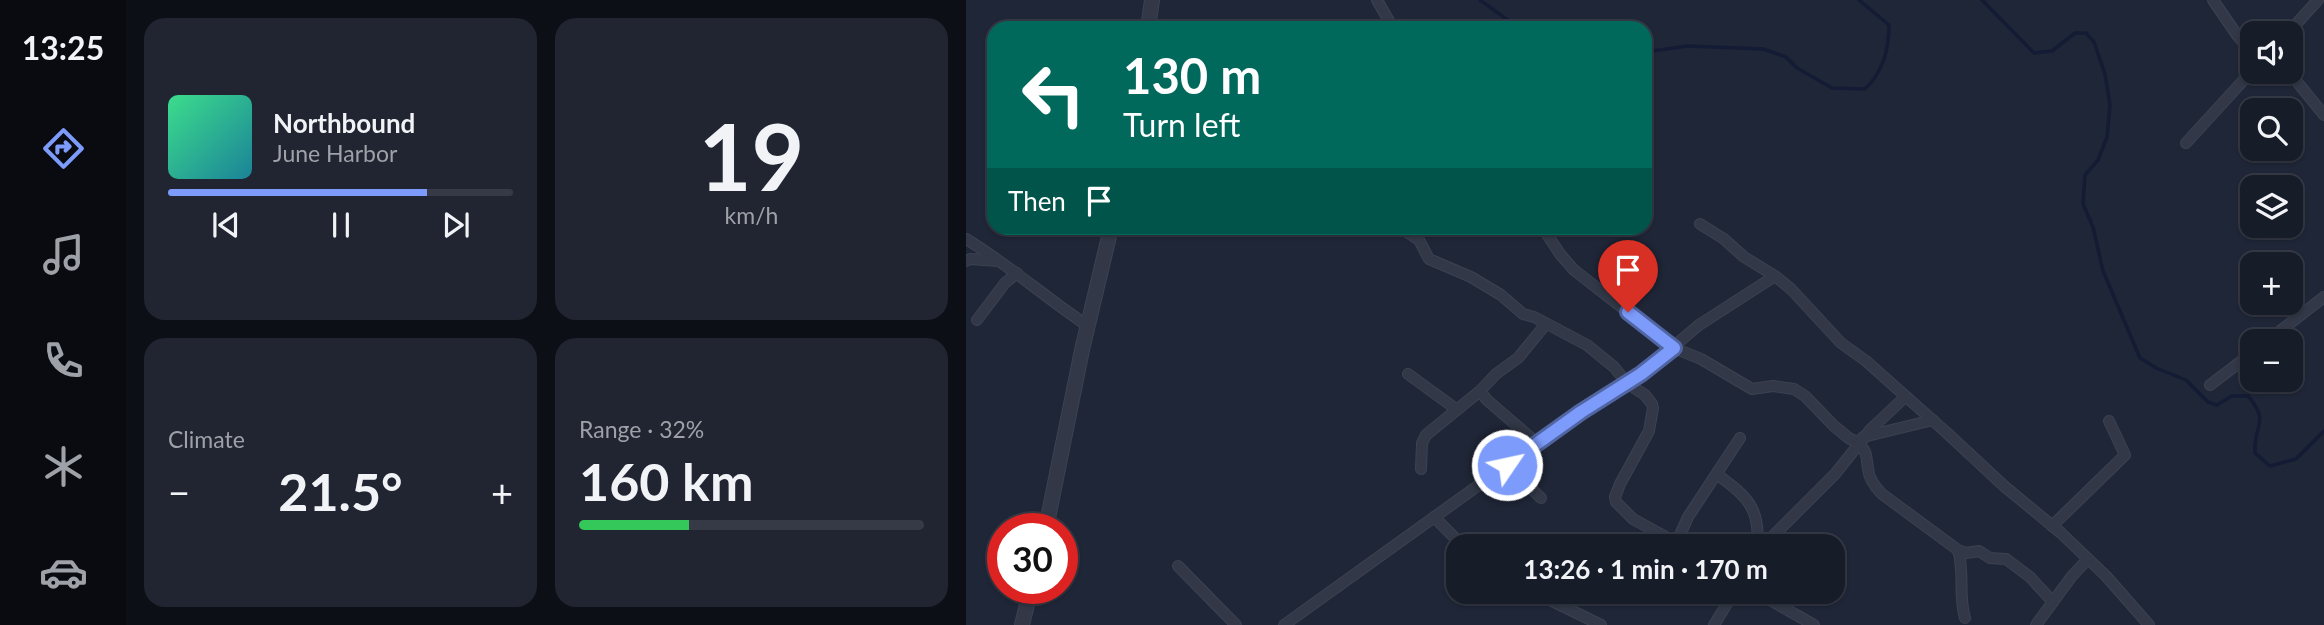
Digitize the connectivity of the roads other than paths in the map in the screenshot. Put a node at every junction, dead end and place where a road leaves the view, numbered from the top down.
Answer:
1 (1152, 0) edge
2 (1377, 0) edge
3 (2213, 0) edge
4 (2318, 0) edge
5 (1149, 21) edge
6 (1389, 21) edge
7 (2299, 21) edge
8 (2240, 38) edge
9 (2240, 84) edge
10 (2299, 84) edge
11 (2324, 115) edge
12 (2186, 143) dead end
13 (1700, 224) dead end
14 (1109, 235) edge
15 (1412, 235) edge
16 (1548, 235) edge
17 (966, 239) edge
18 (966, 261) edge
19 (1000, 261) junction
20 (1017, 273) junction
21 (1775, 276) junction
22 (2324, 298) edge
23 (976, 320) dead end
24 (1546, 324) junction
25 (1088, 326) junction
26 (2283, 329) edge
27 (1674, 348) junction
28 (2240, 362) edge
29 (1408, 374) dead end
30 (1627, 383) junction
31 (2210, 385) dead end
32 (1480, 391) junction
33 (1905, 397) junction
34 (1457, 409) junction
35 (1933, 420) junction
36 (2109, 421) dead end
37 (1740, 438) dead end
38 (1860, 441) junction
39 (1538, 444) junction
40 (1507, 465) junction
41 (1421, 469) dead end
42 (1718, 475) junction
43 (1541, 498) dead end
44 (1049, 513) edge
45 (1434, 517) junction
46 (2052, 526) junction
47 (1451, 534) edge
48 (1658, 534) edge
49 (1680, 534) edge
50 (1758, 534) edge
51 (1775, 534) edge
52 (1958, 550) junction
53 (2087, 560) junction
54 (1178, 566) dead end
55 (2053, 602) junction
56 (1027, 604) edge
57 (1560, 604) edge
58 (1726, 604) edge
59 (1776, 604) edge
60 (1965, 618) dead end
61 (1022, 625) edge
62 (1236, 625) edge
63 (1284, 625) edge
64 (1601, 625) edge
65 (1714, 625) edge
66 (1814, 625) edge
67 (2036, 625) edge
68 (2149, 625) edge

1 - 5 street
2 - 6 street
3 - 8 street
4 - 7 street
9 - 12 street
10 - 11 street
13 - 21 street
14 - 25 street
15 - 24 street
16 - 27 street
17 - 19 street
18 - 19 street
19 - 20 street
20 - 23 street
20 - 25 street
21 - 27 street
21 - 33 street
22 - 26 street
24 - 30 street
24 - 32 street
25 - 44 street
27 - 30 street
27 - 38 street
28 - 31 street
29 - 34 street
30 - 39 street
30 - 48 street
32 - 34 street
32 - 39 street
33 - 35 street
33 - 38 street
34 - 41 street
35 - 38 street
35 - 46 street
36 - 46 street
37 - 42 street
38 - 51 street
38 - 52 street
39 - 40 street
40 - 43 street
40 - 45 street
42 - 49 street
42 - 50 street
45 - 47 street
45 - 63 street
46 - 53 street
52 - 55 street
52 - 60 street
53 - 55 street
53 - 68 street
54 - 62 street
55 - 67 street
56 - 61 street
57 - 64 street
58 - 65 street
59 - 66 street

